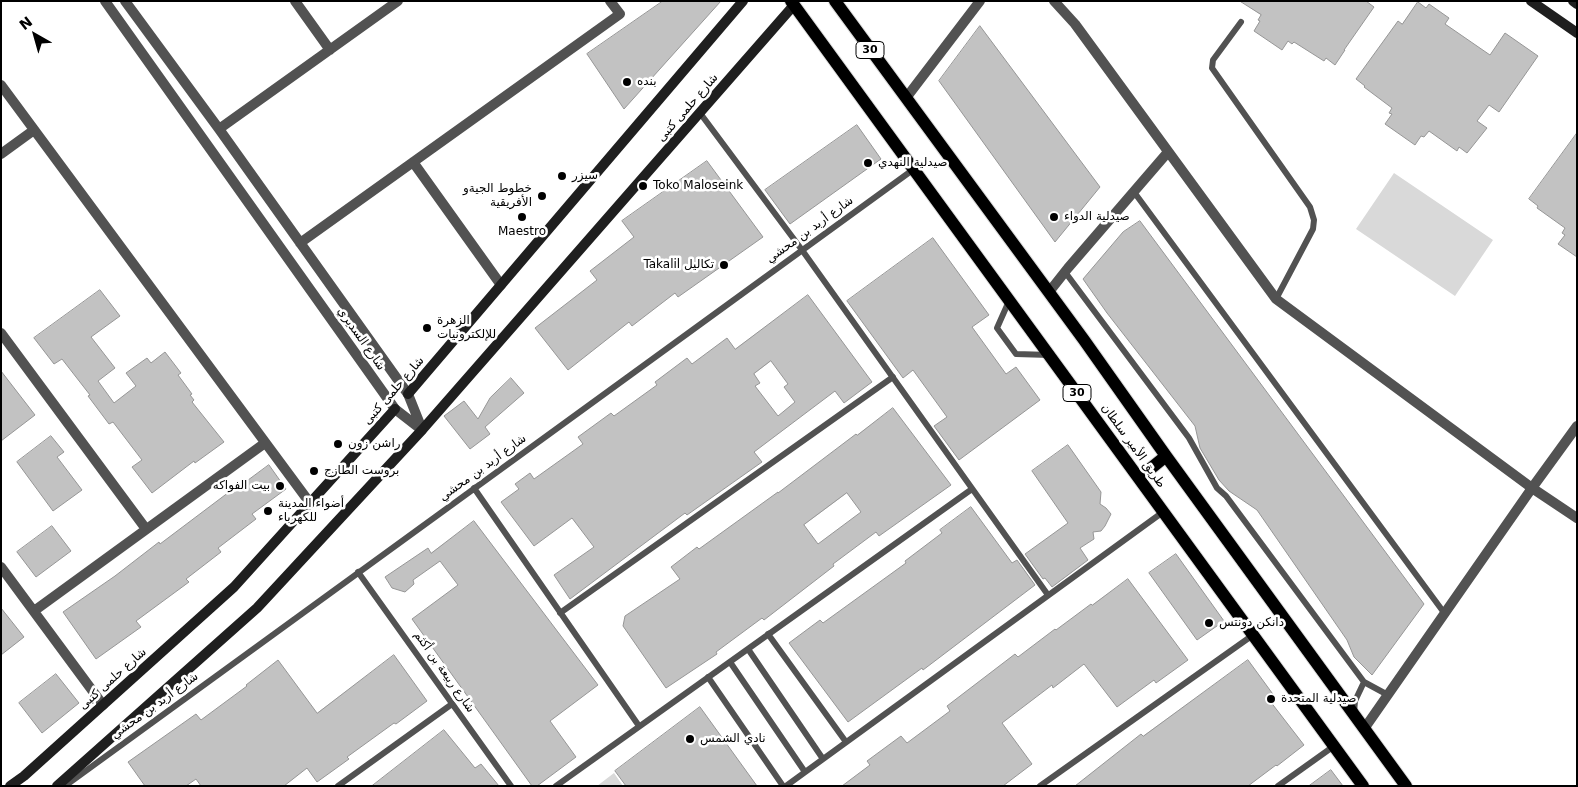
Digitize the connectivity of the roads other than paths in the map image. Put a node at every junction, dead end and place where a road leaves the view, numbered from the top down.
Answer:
1 (105, 1) edge
2 (125, 1) edge
3 (295, 1) edge
4 (398, 1) edge
5 (610, 1) edge
6 (743, 1) edge
7 (835, 1) edge
8 (980, 1) edge
9 (1054, 1) edge
10 (1531, 1) edge
11 (1573, 1) edge
12 (793, 3) edge
13 (1577, 4) edge
14 (1241, 22) dead end
15 (1577, 33) edge
16 (330, 50) junction
17 (1, 85) edge
18 (906, 98) junction
19 (700, 113) junction
20 (219, 129) junction
21 (34, 130) junction
22 (1168, 152) junction
23 (1, 154) edge
24 (413, 162) junction
25 (914, 169) junction
26 (1134, 192) junction
27 (300, 243) junction
28 (802, 250) junction
29 (1065, 272) junction
30 (501, 285) junction
31 (1049, 292) junction
32 (1276, 299) junction
33 (1009, 300) junction
34 (1, 333) edge
35 (1050, 355) junction
36 (893, 377) junction
37 (408, 394) junction
38 (395, 409) junction
39 (1577, 426) edge
40 (422, 430) junction
41 (265, 443) junction
42 (1166, 456) junction
43 (1139, 478) junction
44 (474, 488) junction
45 (1532, 488) junction
46 (972, 489) junction
47 (310, 503) junction
48 (1163, 512) junction
49 (1577, 518) edge
50 (146, 529) junction
51 (1, 567) edge
52 (358, 572) junction
53 (1048, 595) junction
54 (34, 611) junction
55 (560, 613) junction
56 (1445, 614) junction
57 (768, 634) junction
58 (1253, 635) junction
59 (748, 649) junction
60 (730, 662) junction
61 (708, 677) junction
62 (1364, 682) junction
63 (1388, 695) junction
64 (452, 704) junction
65 (103, 705) junction
66 (1354, 716) junction
67 (639, 726) junction
68 (1364, 729) junction
69 (846, 742) junction
70 (1334, 746) junction
71 (823, 759) junction
72 (805, 772) junction
73 (10, 786) edge
74 (57, 786) edge
75 (65, 786) edge
76 (338, 786) edge
77 (511, 786) edge
78 (556, 786) edge
79 (785, 786) edge
80 (1040, 786) edge
81 (1278, 786) edge
82 (1363, 786) edge
83 (1406, 786) edge

1 - 38 street, شارع السديري
2 - 20 street, شارع السديري
3 - 16 street
4 - 16 street
5 - 24 street
6 - 30 street, شارع حلمى كتبى
7 - 18 main road, طريق الأمير سلطان / 30
8 - 18 street
9 - 22 street
10 - 15 street
11 - 13 street
12 - 19 street, شارع حلمى كتبى
12 - 25 main road, طريق الأمير سلطان / 30
14 - 32 lane
16 - 20 street
17 - 21 street
18 - 31 main road, طريق الأمير سلطان / 30
19 - 28 lane
19 - 40 street, شارع حلمى كتبى
20 - 27 street, شارع السديري
21 - 23 street
21 - 41 street
22 - 26 street
22 - 32 street
24 - 27 street
24 - 30 street
25 - 28 lane, شارع أربد بن محشي
25 - 33 main road, طريق الأمير سلطان / 30
26 - 29 street
26 - 56 lane
27 - 37 street, شارع السديري
28 - 36 lane
28 - 44 lane, شارع أربد بن محشي
29 - 31 street
29 - 62 lane
30 - 37 street, شارع حلمى كتبى
31 - 42 main road, طريق الأمير سلطان / 30
32 - 45 street
33 - 35 main road, طريق الأمير سلطان / 30
33 - 35 lane
34 - 50 street
35 - 43 main road, طريق الأمير سلطان / 30
36 - 46 lane
36 - 55 lane
37 - 38 street, شارع حلمى كتبى
37 - 40 street, شارع السديري
38 - 40 street, شارع السديري
38 - 47 street, شارع حلمى كتبى
39 - 45 street
40 - 74 street, شارع حلمى كتبى
41 - 47 street
41 - 50 street
42 - 43 main road
42 - 66 main road, طريق الأمير سلطان / 30
43 - 48 main road, طريق الأمير سلطان / 30
44 - 52 lane, شارع أربد بن محشي
44 - 55 lane
45 - 49 street
45 - 56 street
46 - 53 lane
46 - 57 lane
47 - 65 street, شارع حلمى كتبى
48 - 53 lane
48 - 58 main road, طريق الأمير سلطان / 30
50 - 54 street
51 - 54 street
52 - 64 lane, شارع ربيعة بن أكثم
52 - 75 lane, شارع أربد بن محشي
53 - 69 lane
54 - 65 street
55 - 67 lane
56 - 63 street
57 - 59 lane
57 - 69 lane
58 - 70 main road, طريق الأمير سلطان / 30
58 - 80 lane
59 - 60 lane
59 - 71 lane
60 - 61 lane
60 - 72 lane
61 - 67 lane
61 - 79 lane
62 - 63 lane
62 - 66 lane
63 - 68 street
64 - 76 lane
64 - 77 lane, شارع ربيعة بن أكثم
65 - 73 street, شارع حلمى كتبى
66 - 68 main road, طريق الأمير سلطان / 30
67 - 78 lane
68 - 83 main road, طريق الأمير سلطان / 30
69 - 71 lane
70 - 81 lane
70 - 82 main road, طريق الأمير سلطان / 30
71 - 72 lane
72 - 79 lane

